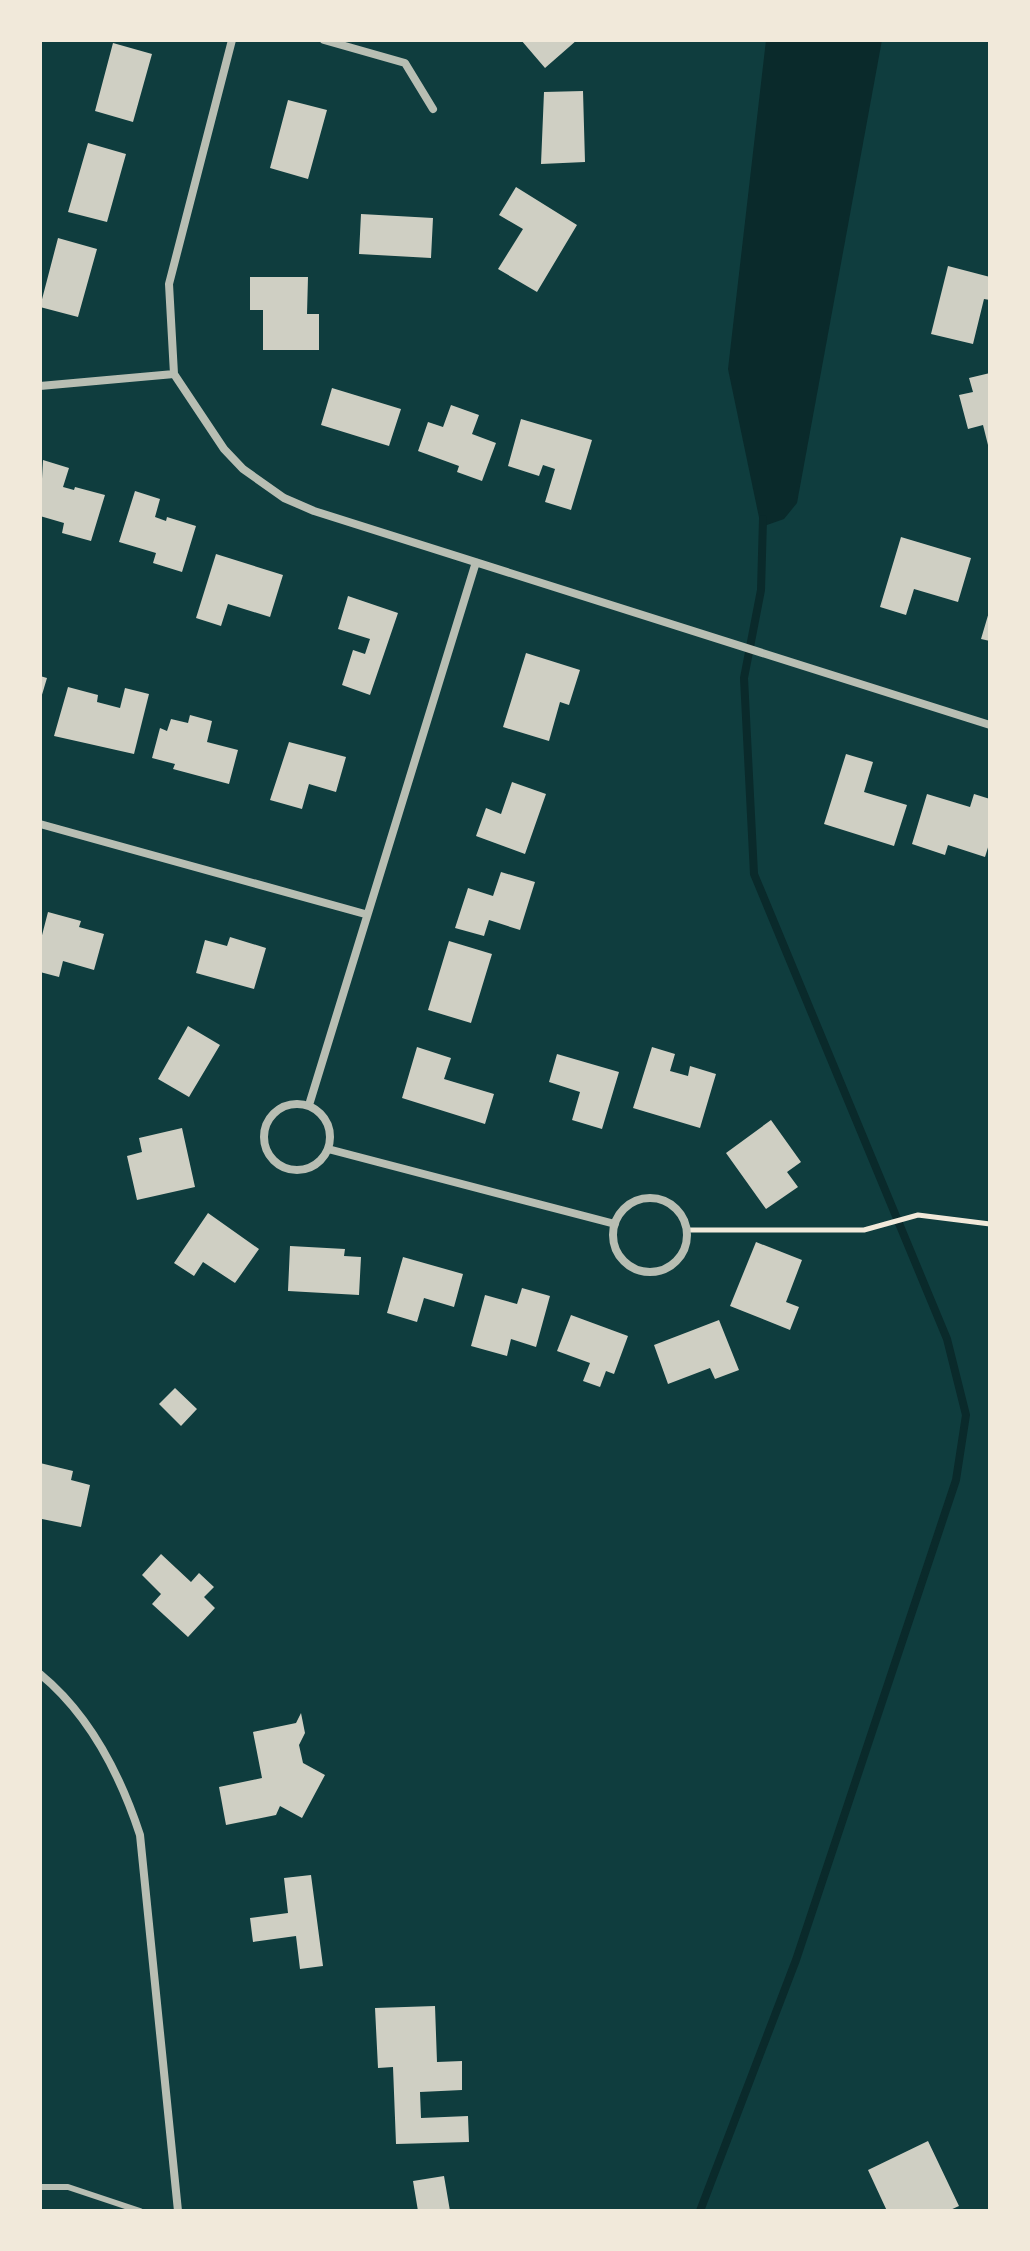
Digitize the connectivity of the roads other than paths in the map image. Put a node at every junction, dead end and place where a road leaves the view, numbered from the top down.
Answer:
1 (232, 40) edge
2 (324, 40) edge
3 (433, 109) dead end
4 (174, 374) junction
5 (40, 386) edge
6 (476, 562) junction
7 (990, 725) edge
8 (40, 824) edge
9 (365, 914) junction
10 (309, 1105) junction
11 (328, 1149) junction
12 (615, 1224) junction
13 (40, 1674) edge
14 (40, 2187) edge
15 (140, 2211) edge
16 (178, 2211) edge

1 - 4 street
2 - 3 street
4 - 5 street
4 - 6 street
6 - 7 street
6 - 9 street
8 - 9 street
9 - 10 street
10 - 11 street
10 - 11 street
11 - 12 street
12 - 12 street
13 - 16 street
14 - 15 lane

